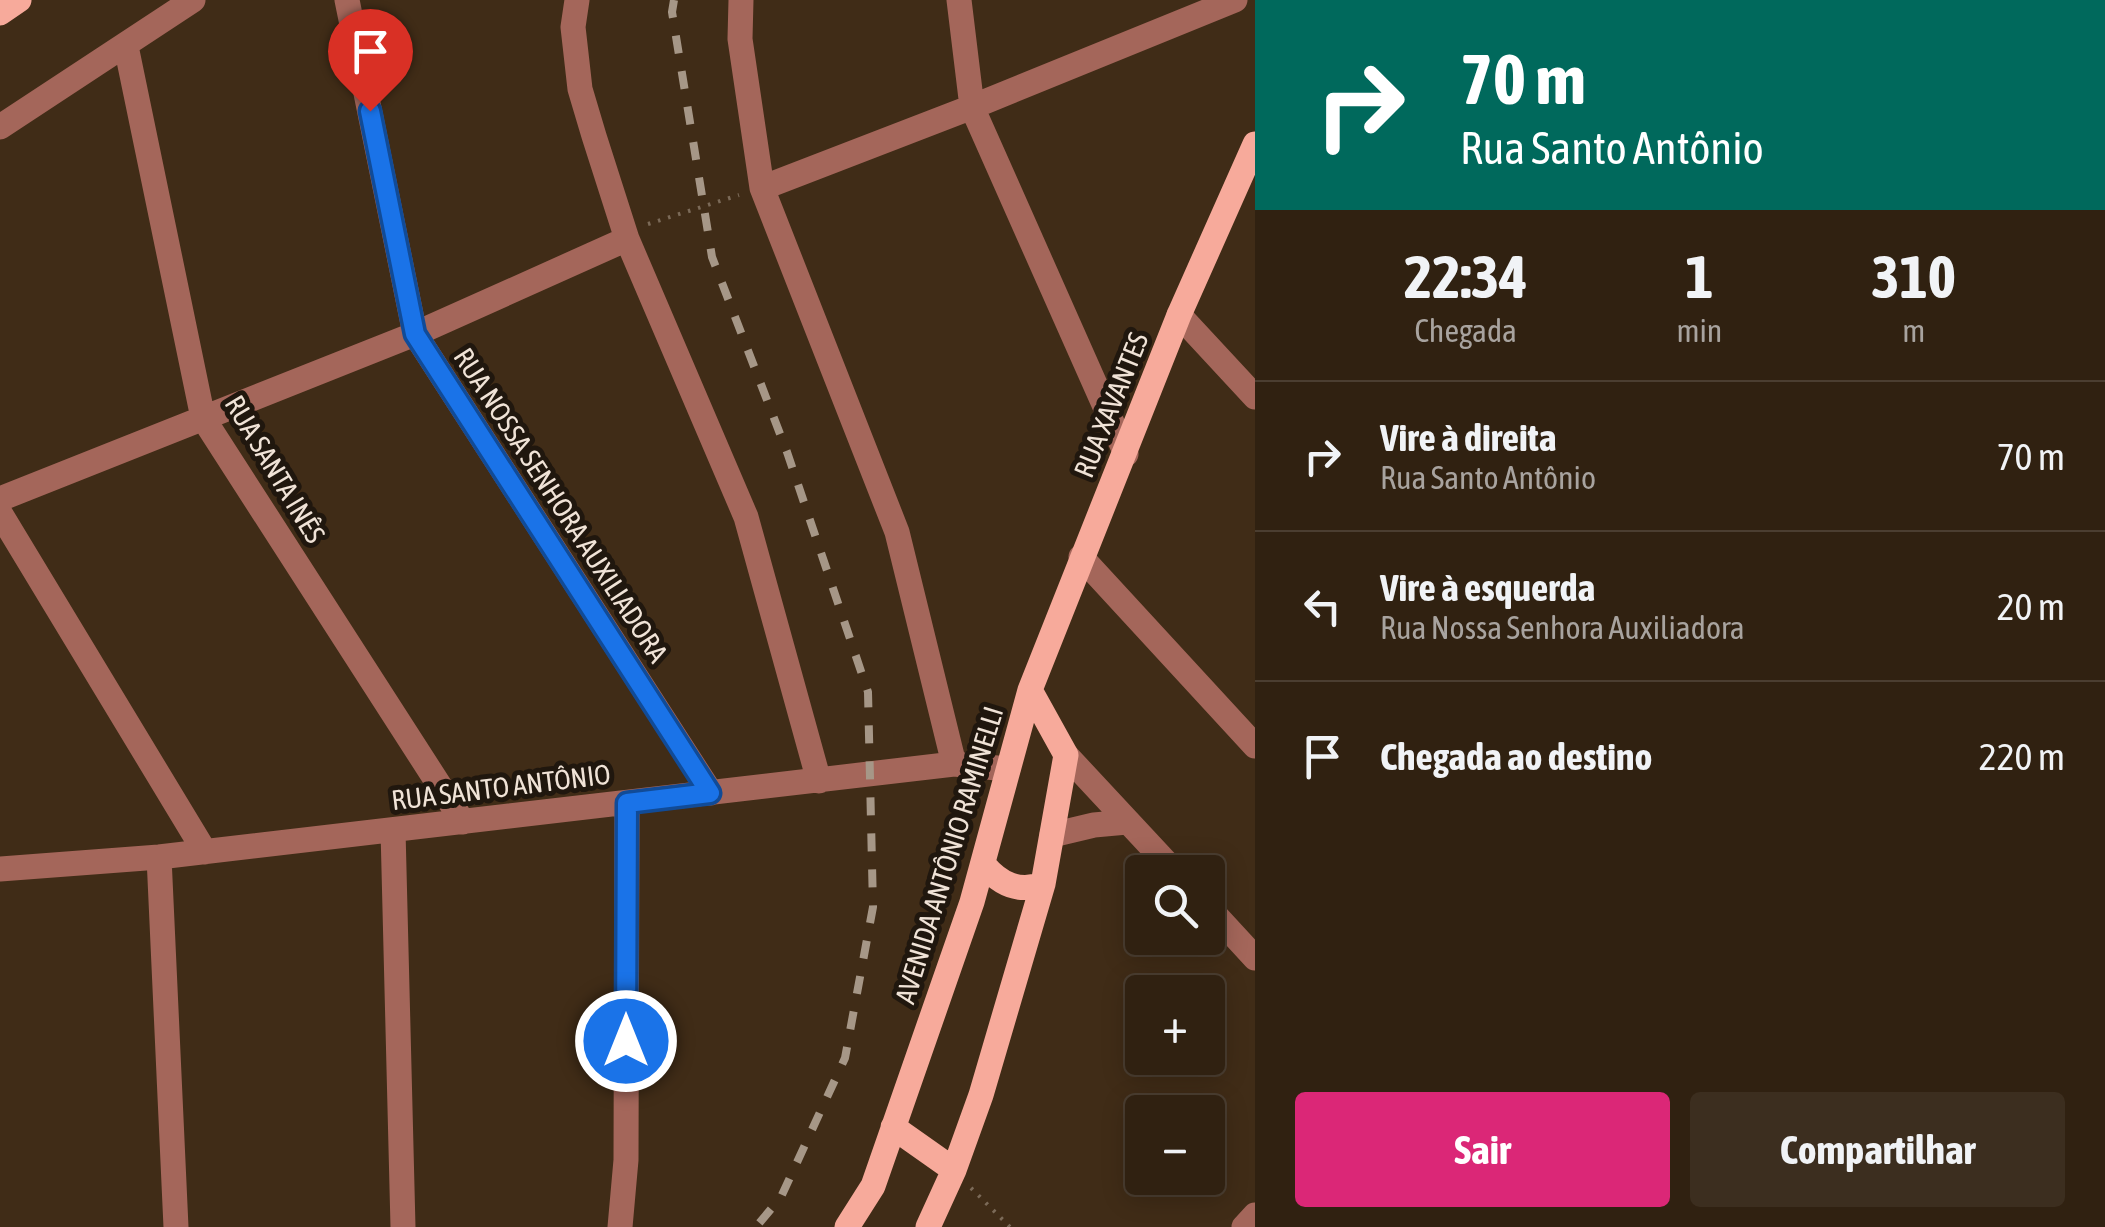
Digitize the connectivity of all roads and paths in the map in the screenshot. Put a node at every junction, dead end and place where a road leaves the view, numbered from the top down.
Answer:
1 (19, 0) edge
2 (193, 0) edge
3 (346, 0) edge
4 (577, 0) edge
5 (741, 0) edge
6 (958, 0) edge
7 (1235, 0) edge
8 (0, 13) edge
9 (126, 46) junction
10 (972, 108) junction
11 (0, 127) edge
12 (1255, 144) edge
13 (762, 188) junction
14 (626, 235) junction
15 (1179, 315) junction
16 (415, 334) junction
17 (1255, 397) edge
18 (203, 418) junction
19 (1126, 454) junction
20 (0, 499) edge
21 (0, 513) edge
22 (1081, 556) junction
23 (1030, 690) junction
24 (1255, 746) edge
25 (1066, 755) junction
26 (954, 764) junction
27 (1008, 768) junction
28 (819, 781) junction
29 (710, 793) junction
30 (627, 803) junction
31 (463, 822) junction
32 (1127, 822) junction
33 (393, 830) junction
34 (1052, 836) junction
35 (205, 852) junction
36 (1159, 855) edge
37 (159, 857) junction
38 (984, 865) junction
39 (0, 869) edge
40 (1044, 884) junction
41 (1225, 925) edge
42 (1255, 958) edge
43 (893, 1127) junction
44 (954, 1170) junction
45 (1255, 1215) edge
46 (176, 1227) edge
47 (403, 1227) edge
48 (620, 1227) edge
49 (846, 1227) edge
50 (928, 1227) edge
51 (1010, 1227) edge
52 (1244, 1227) edge

1 - 8 main road
2 - 9 street
3 - 16 street, RUA NOSSA SENHORA AUXILIADORA
4 - 14 street
5 - 13 street
6 - 10 street
7 - 10 street
9 - 11 street
9 - 18 street, RUA SANTA INÊS
10 - 13 street
10 - 19 street
12 - 15 main road, RUA XAVANTES
13 - 14 path
13 - 26 street
14 - 16 street
14 - 28 street
15 - 17 street
15 - 19 main road, RUA XAVANTES
16 - 18 street
16 - 29 street, RUA NOSSA SENHORA AUXILIADORA
18 - 20 street
18 - 31 street, RUA SANTA INÊS
19 - 22 main road, RUA XAVANTES
21 - 35 street
22 - 23 main road, RUA XAVANTES
22 - 24 street
23 - 25 main road, AVENIDA ANTÔNIO RAMINELLI
23 - 27 main road, AVENIDA ANTÔNIO RAMINELLI
25 - 32 street
25 - 34 main road
26 - 27 street, RUA SANTO ANTÔNIO
26 - 28 street, RUA SANTO ANTÔNIO
27 - 38 main road, AVENIDA ANTÔNIO RAMINELLI
28 - 29 street, RUA SANTO ANTÔNIO
29 - 30 street, RUA SANTO ANTÔNIO
30 - 31 street, RUA SANTO ANTÔNIO
30 - 48 street
31 - 33 street, RUA SANTO ANTÔNIO
32 - 34 street
32 - 36 street
33 - 35 street, RUA SANTO ANTÔNIO
33 - 47 street
34 - 40 main road
35 - 37 street, RUA SANTO ANTÔNIO
37 - 39 street, RUA SANTO ANTÔNIO
37 - 46 street
38 - 40 main road
38 - 43 main road, AVENIDA ANTÔNIO RAMINELLI
40 - 44 main road
41 - 42 street
43 - 44 main road
43 - 49 main road, AVENIDA ANTÔNIO RAMINELLI
44 - 50 main road
44 - 51 path
45 - 52 street

